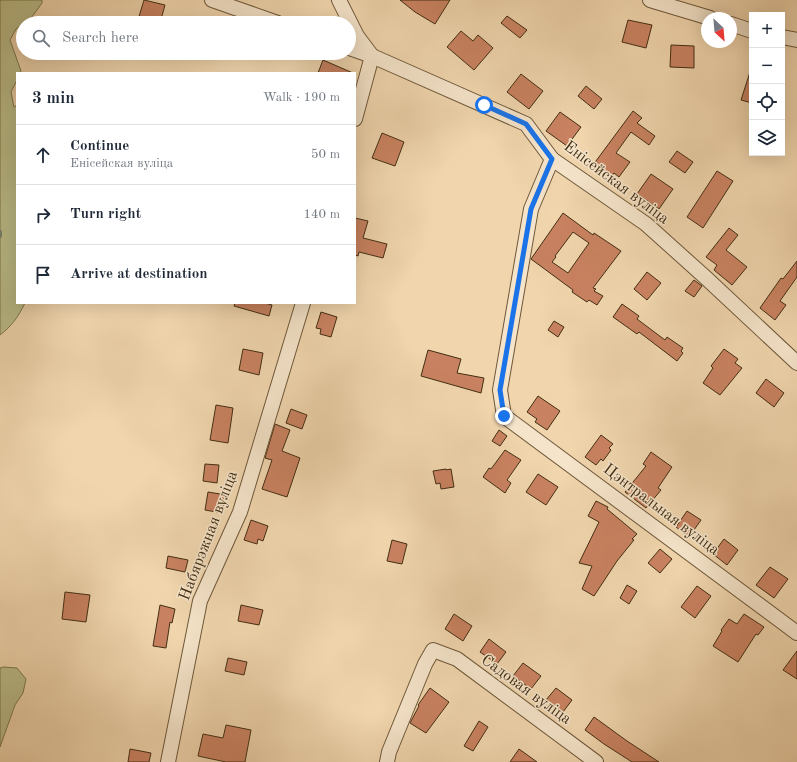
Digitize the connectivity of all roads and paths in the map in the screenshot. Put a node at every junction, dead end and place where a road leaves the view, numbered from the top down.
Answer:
1 (212, 0) edge
2 (339, 0) edge
3 (650, 0) edge
4 (701, 15) edge
5 (258, 16) edge
6 (347, 16) edge
7 (737, 26) edge
8 (749, 30) edge
9 (356, 34) edge
10 (785, 38) edge
11 (797, 40) edge
12 (356, 50) edge
13 (372, 56) junction
14 (356, 115) edge
15 (552, 159) junction
16 (303, 304) edge
17 (797, 363) edge
18 (797, 633) edge
19 (168, 762) edge
20 (387, 762) edge
21 (596, 762) edge

1 - 5 street
2 - 6 street
3 - 4 street
7 - 8 street
9 - 13 street
10 - 11 street
12 - 13 street, Енісейская вуліца
13 - 14 street
13 - 15 street, Енісейская вуліца
15 - 17 street, Енісейская вуліца
15 - 18 street, Цэнтральная вуліца
16 - 19 street, Набярэжная вуліца
20 - 21 street, Садовая вуліца

